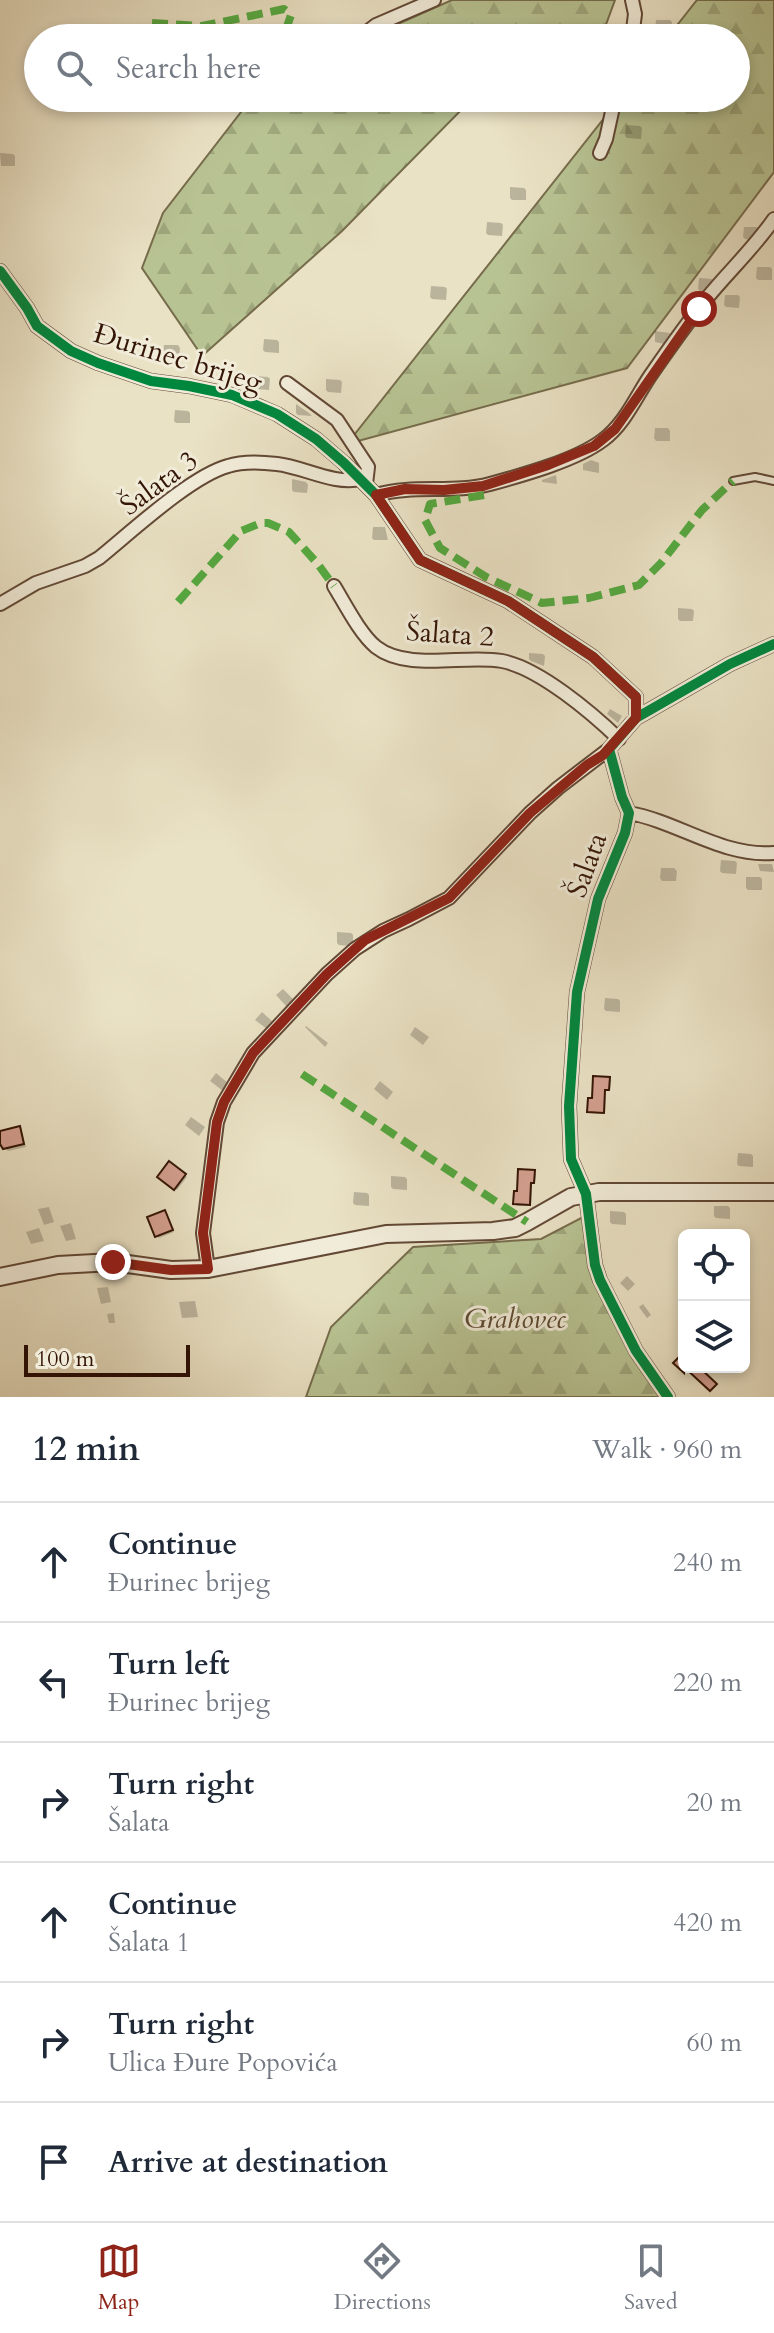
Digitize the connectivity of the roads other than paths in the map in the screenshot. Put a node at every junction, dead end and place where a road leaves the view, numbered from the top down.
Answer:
1 (434, 0) edge
2 (632, 0) edge
3 (378, 24) edge
4 (634, 24) edge
5 (612, 112) edge
6 (600, 153) dead end
7 (774, 219) edge
8 (0, 271) edge
9 (287, 383) dead end
10 (733, 481) dead end
11 (774, 481) edge
12 (363, 482) junction
13 (376, 495) junction
14 (334, 586) dead end
15 (0, 604) edge
16 (774, 644) edge
17 (636, 718) junction
18 (614, 744) junction
19 (629, 813) junction
20 (774, 853) edge
21 (774, 1192) edge
22 (586, 1194) junction
23 (208, 1269) junction
24 (0, 1277) edge
25 (668, 1397) edge

1 - 3 street
2 - 4 street
5 - 6 street
7 - 13 street
8 - 12 street, Đurinec brijeg
9 - 12 street, Đurinec brijeg
10 - 11 lane
12 - 13 street, Đurinec brijeg
12 - 15 street, Šalata 3
13 - 17 street, Đurinec brijeg
14 - 18 street, Šalata 2
16 - 17 street
17 - 18 street
18 - 19 street, Šalata
18 - 23 street
19 - 20 street
19 - 22 street, Šalata
21 - 22 street
22 - 23 street
22 - 25 street, Šalata
23 - 24 street

